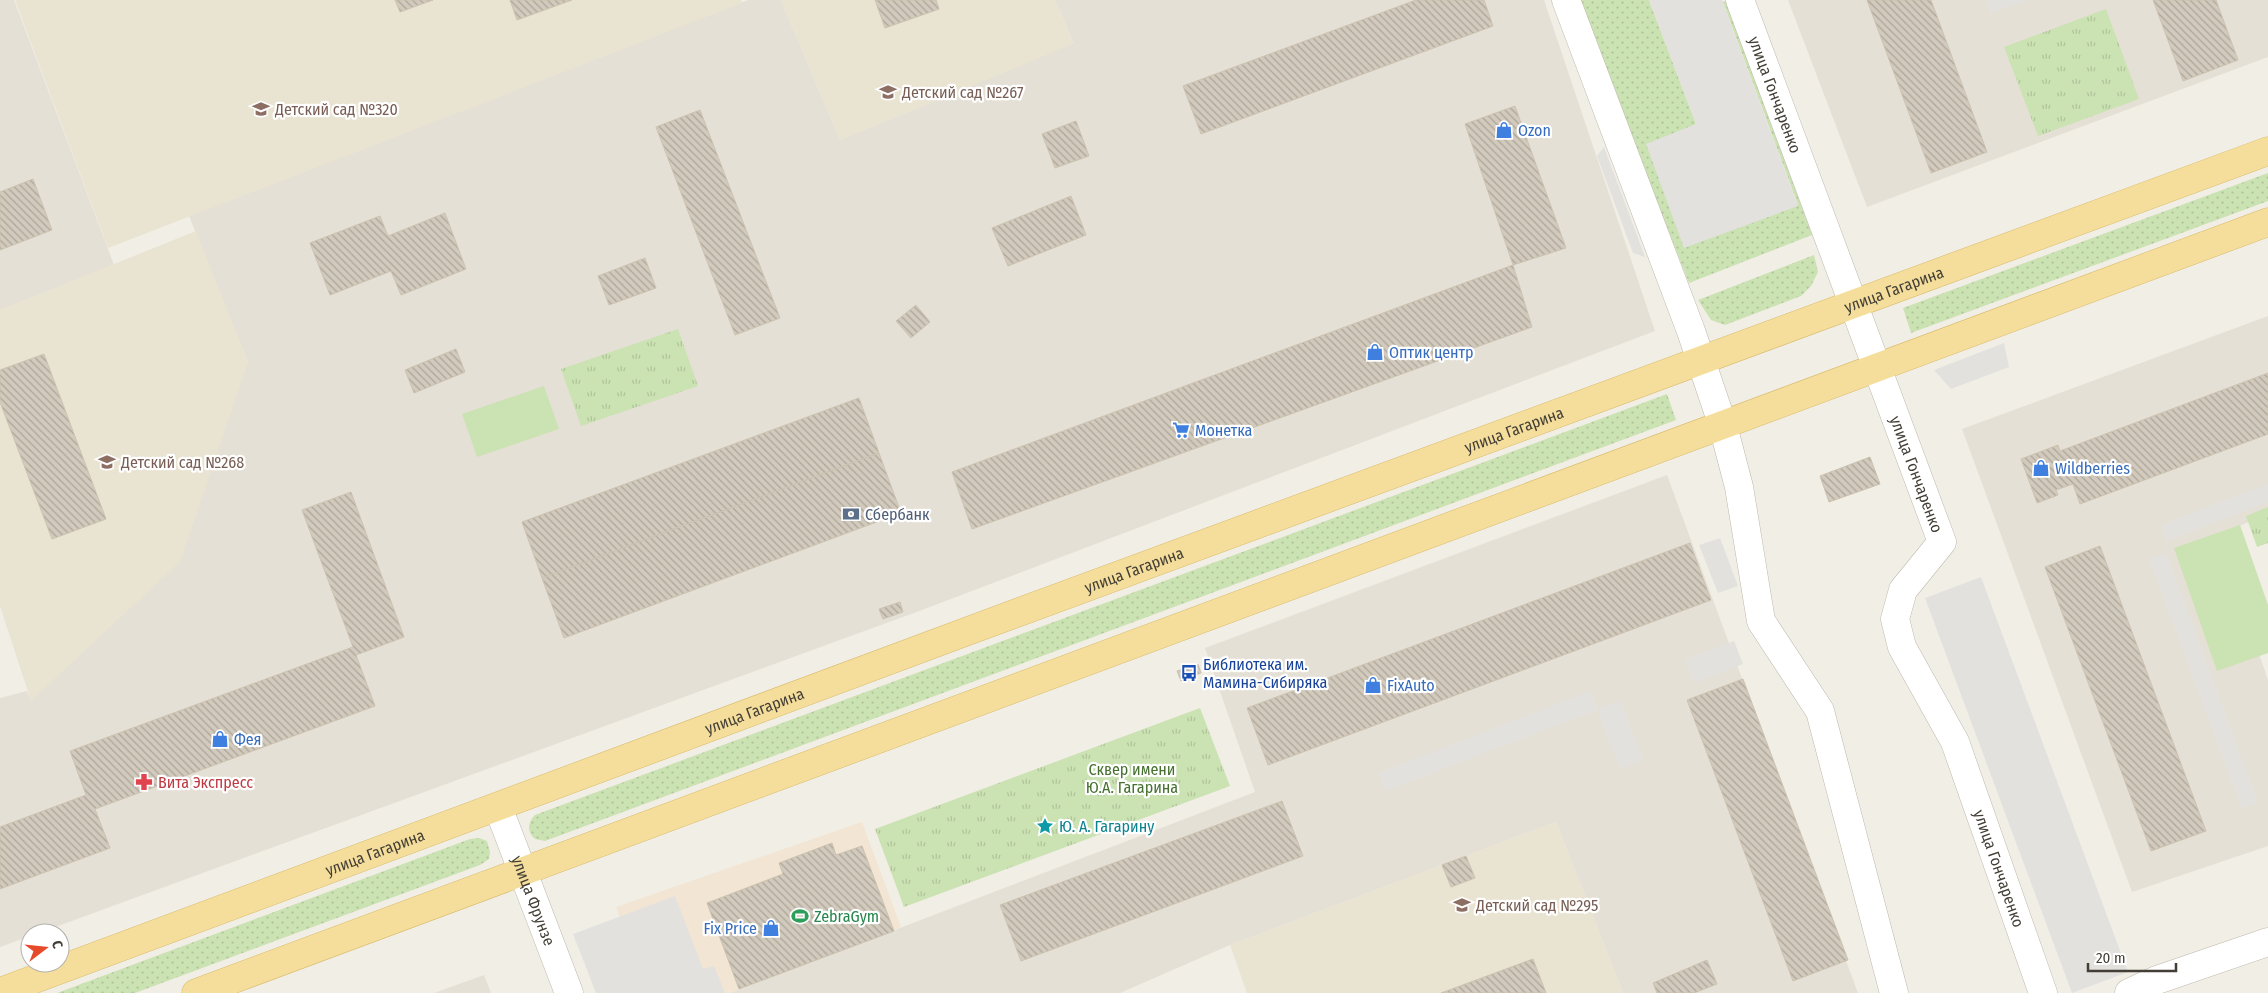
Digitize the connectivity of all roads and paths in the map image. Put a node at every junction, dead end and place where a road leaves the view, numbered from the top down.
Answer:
1 (1566, 0) edge
2 (1740, 0) edge
3 (2268, 151) edge
4 (2268, 222) edge
5 (1852, 304) junction
6 (1701, 360) junction
7 (1876, 368) junction
8 (1723, 426) junction
9 (498, 807) junction
10 (522, 872) junction
11 (2268, 942) edge
12 (9, 991) edge
13 (1891, 992) edge
14 (196, 993) edge
15 (569, 993) edge
16 (2043, 993) edge
17 (2129, 993) edge

1 - 6 street
2 - 5 street, улица Гончаренко
3 - 5 main road, улица Гагарина
4 - 7 main road
5 - 6 main road, улица Гагарина
5 - 7 street, улица Гончаренко
6 - 8 street
6 - 9 main road, улица Гагарина
7 - 8 main road
7 - 16 street, улица Гончаренко
8 - 10 main road
8 - 13 street
9 - 10 street, улица Фрунзе
9 - 12 main road, улица Гагарина
10 - 14 main road
10 - 15 street, улица Фрунзе
11 - 17 street

